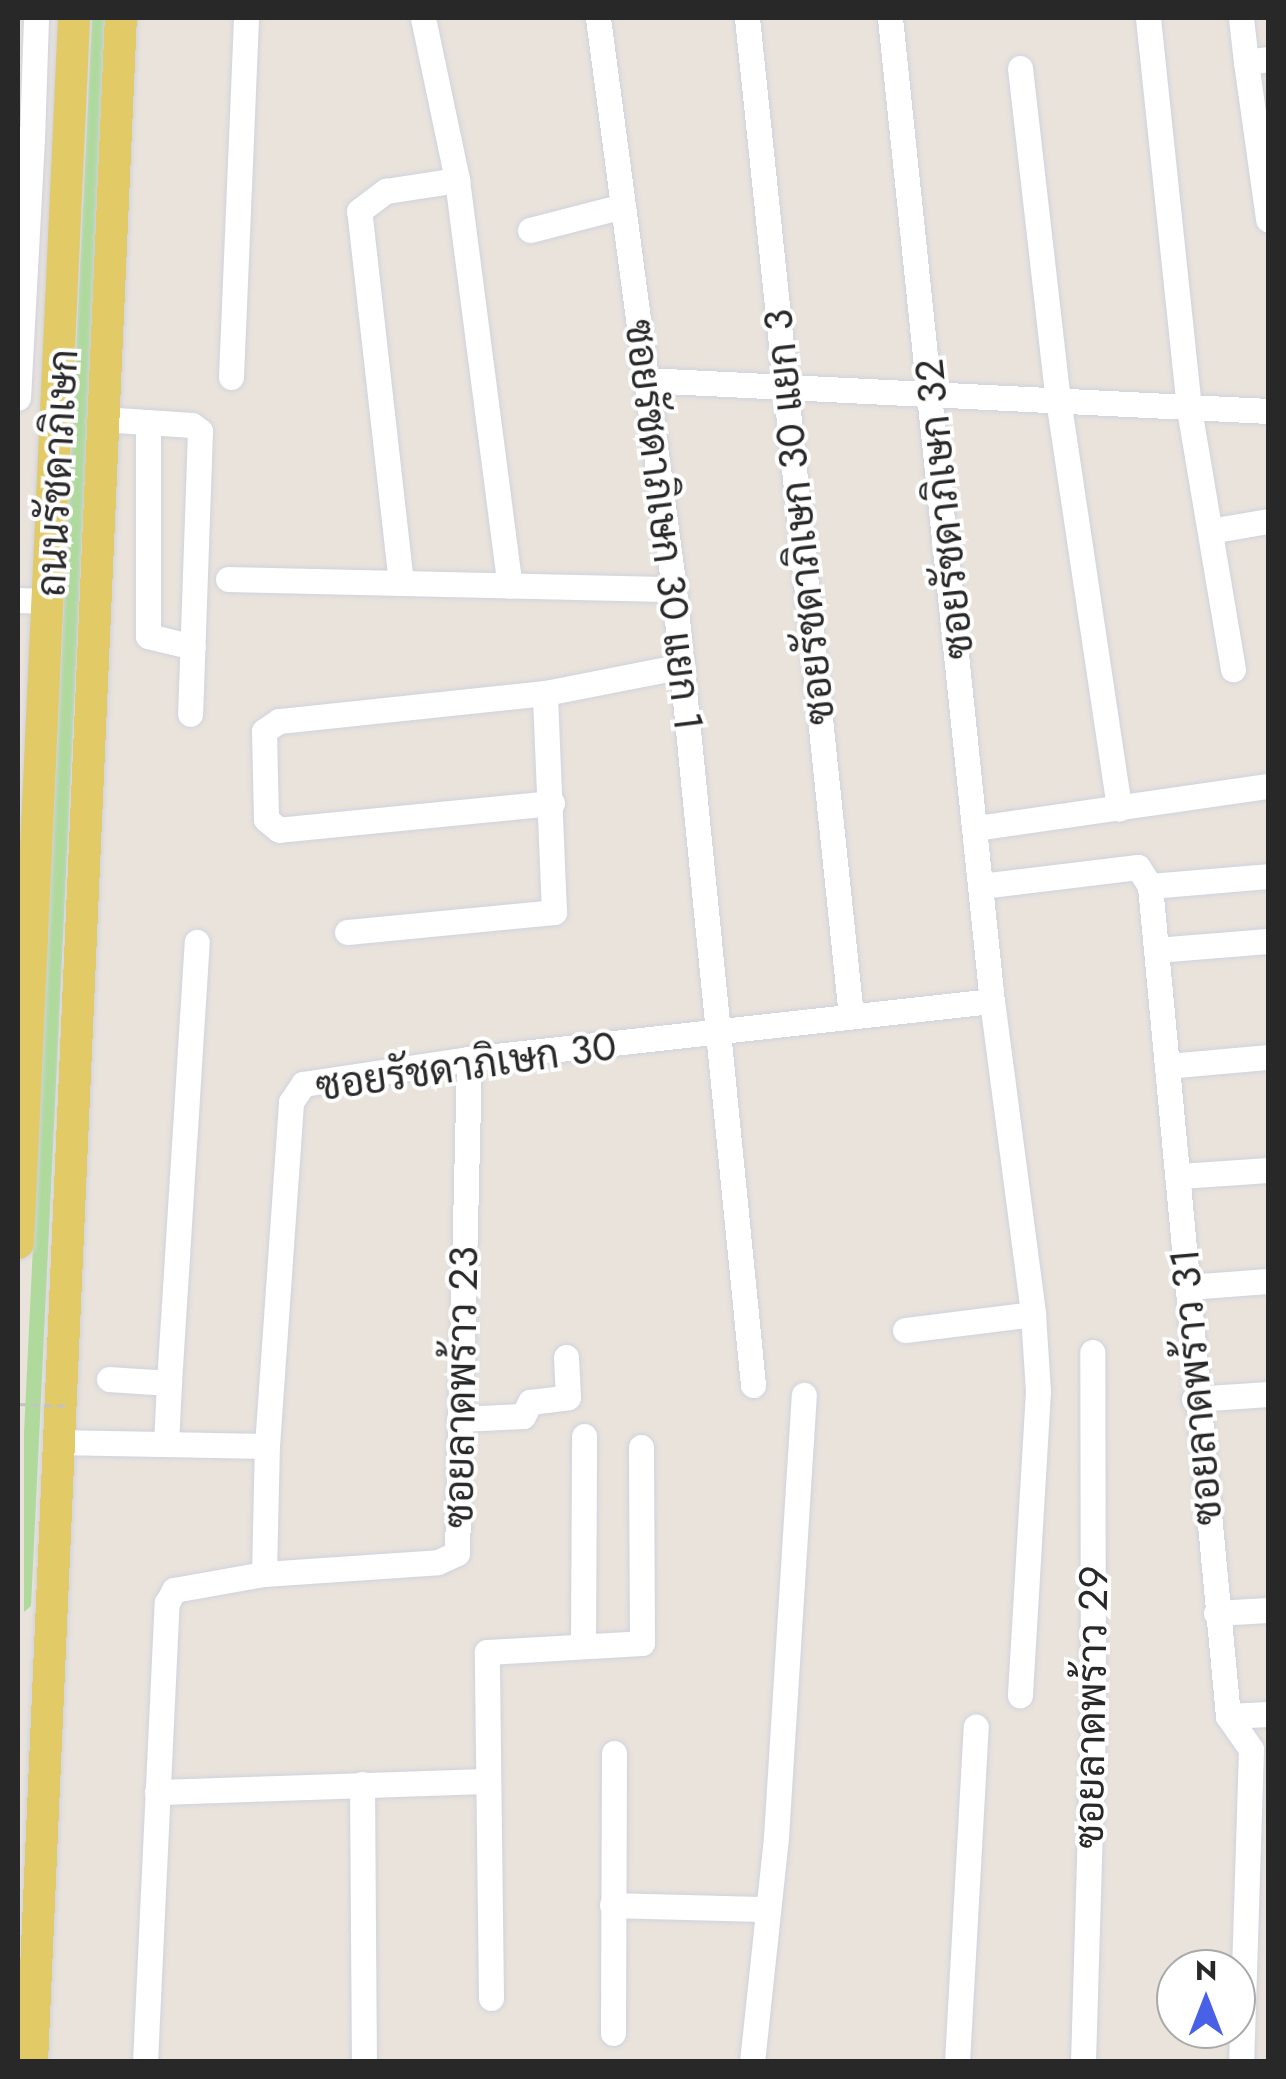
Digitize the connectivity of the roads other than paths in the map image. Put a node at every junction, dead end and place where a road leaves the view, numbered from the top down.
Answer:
1 (36, 18) edge
2 (74, 18) edge
3 (121, 18) edge
4 (246, 18) edge
5 (423, 18) edge
6 (598, 18) edge
7 (747, 18) edge
8 (890, 18) edge
9 (1148, 18) edge
10 (1241, 18) edge
11 (1257, 61) edge
12 (1020, 68) dead end
13 (25, 139) edge
14 (457, 180) junction
15 (623, 206) junction
16 (1268, 220) edge
17 (530, 230) dead end
18 (231, 378) dead end
19 (646, 380) junction
20 (786, 386) junction
21 (932, 392) junction
22 (18, 398) edge
23 (1058, 399) junction
24 (1189, 409) junction
25 (1268, 410) edge
26 (102, 419) junction
27 (148, 422) junction
28 (1268, 520) edge
29 (1210, 531) junction
30 (228, 579) dead end
31 (401, 583) junction
32 (510, 586) junction
33 (674, 589) junction
34 (31, 600) edge
35 (193, 647) junction
36 (682, 666) junction
37 (1233, 669) dead end
38 (545, 692) junction
39 (190, 714) dead end
40 (1268, 786) edge
41 (552, 802) junction
42 (29, 804) edge
43 (1118, 808) junction
44 (976, 828) junction
45 (1268, 876) edge
46 (981, 886) junction
47 (1150, 886) junction
48 (347, 932) dead end
49 (197, 942) dead end
50 (1268, 942) edge
51 (1156, 950) junction
52 (992, 1001) junction
53 (851, 1016) junction
54 (722, 1034) junction
55 (1268, 1057) edge
56 (469, 1059) junction
57 (1167, 1066) junction
58 (1268, 1170) edge
59 (1180, 1176) junction
60 (18, 1243) edge
61 (1268, 1280) edge
62 (1188, 1287) junction
63 (1033, 1314) junction
64 (905, 1330) dead end
65 (1092, 1352) dead end
66 (566, 1357) dead end
67 (109, 1379) dead end
68 (170, 1382) junction
69 (753, 1385) dead end
70 (1268, 1394) edge
71 (804, 1396) dead end
72 (1194, 1398) junction
73 (459, 1420) junction
74 (584, 1436) dead end
75 (55, 1442) junction
76 (166, 1444) junction
77 (267, 1446) junction
78 (641, 1447) dead end
79 (264, 1574) junction
80 (48, 1592) junction
81 (1268, 1610) edge
82 (1216, 1612) junction
83 (584, 1646) junction
84 (1020, 1695) dead end
85 (1268, 1714) edge
86 (1228, 1716) junction
87 (976, 1727) dead end
88 (614, 1753) dead end
89 (488, 1782) junction
90 (362, 1784) junction
91 (157, 1792) junction
92 (1261, 1792) edge
93 (612, 1905) junction
94 (768, 1909) junction
95 (491, 1998) dead end
96 (18, 2013) edge
97 (613, 2032) dead end
98 (32, 2062) edge
99 (145, 2062) edge
100 (364, 2062) edge
101 (752, 2062) edge
102 (957, 2062) edge
103 (1083, 2062) edge
104 (1242, 2062) edge

1 - 13 street
2 - 34 main road, ถนนรัชดาภิเษก
3 - 26 main road, ถนนรัชดาภิเษก
4 - 18 street
5 - 14 street
6 - 15 street, ซอยรัชดาภิเษก 30 แยก 1
7 - 20 street, ซอยรัชดาภิเษก 30 แยก 3
8 - 21 street, ซอยรัชดาภิเษก 32
9 - 24 street
10 - 11 street
11 - 16 street
12 - 23 street
13 - 22 street
14 - 31 street
14 - 32 street
15 - 17 street
15 - 19 street, ซอยรัชดาภิเษก 30 แยก 1
19 - 20 street
19 - 33 street, ซอยรัชดาภิเษก 30 แยก 1
20 - 21 street
20 - 53 street, ซอยรัชดาภิเษก 30 แยก 3
21 - 23 street
21 - 44 street, ซอยรัชดาภิเษก 32
23 - 24 street
23 - 43 street
24 - 25 street
24 - 29 street
26 - 27 street
26 - 75 main road, ถนนรัชดาภิเษก
27 - 35 street
27 - 35 street
28 - 29 street
29 - 37 street
30 - 31 street
31 - 32 street
32 - 33 street
33 - 36 street, ซอยรัชดาภิเษก 30 แยก 1
34 - 42 main road, ถนนรัชดาภิเษก
35 - 39 street
36 - 38 street
36 - 54 street, ซอยรัชดาภิเษก 30 แยก 1
38 - 41 street
38 - 41 street
40 - 43 street
41 - 48 street
42 - 60 main road, ถนนรัชดาภิเษก
43 - 44 street
44 - 46 street, ซอยรัชดาภิเษก 32
45 - 47 street
46 - 47 street
46 - 52 street, ซอยรัชดาภิเษก 32
47 - 51 street, ซอยลาดพร้าว 31
49 - 68 street
50 - 51 street
51 - 57 street, ซอยลาดพร้าว 31
52 - 53 street, ซอยรัชดาภิเษก 30
52 - 63 street, ซอยรัชดาภิเษก 32
53 - 54 street, ซอยรัชดาภิเษก 30
54 - 56 street, ซอยรัชดาภิเษก 30
54 - 69 street, ซอยรัชดาภิเษก 30 แยก 1
55 - 57 street
56 - 73 street, ซอยลาดพร้าว 23
56 - 77 street, ซอยรัชดาภิเษก 30
57 - 59 street, ซอยลาดพร้าว 31
58 - 59 street
59 - 62 street, ซอยลาดพร้าว 31
61 - 62 street
62 - 72 street, ซอยลาดพร้าว 31
63 - 64 street
63 - 84 street, ซอยรัชดาภิเษก 32
65 - 103 street, ซอยลาดพร้าว 29
66 - 73 street
67 - 68 street
68 - 76 street
70 - 72 street
71 - 94 street
72 - 82 street, ซอยลาดพร้าว 31
73 - 79 street, ซอยลาดพร้าว 23
74 - 83 street
75 - 76 street
75 - 80 main road, ถนนรัชดาภิเษก
76 - 77 street
77 - 79 street, ซอยรัชดาภิเษก 30
78 - 83 street
79 - 91 street, ซอยลาดพร้าว 23
80 - 96 main road, ถนนรัชดาภิเษก
80 - 98 main road, ถนนรัชดาภิเษก
81 - 82 street
82 - 86 street, ซอยลาดพร้าว 31
83 - 89 street
85 - 86 street
86 - 92 street, ซอยลาดพร้าว 31
87 - 102 street
88 - 93 street
89 - 90 street
89 - 95 street
90 - 91 street
90 - 100 street
91 - 99 street, ซอยลาดพร้าว 23
92 - 104 street, ซอยลาดพร้าว 31
93 - 94 street
93 - 97 street
94 - 101 street

